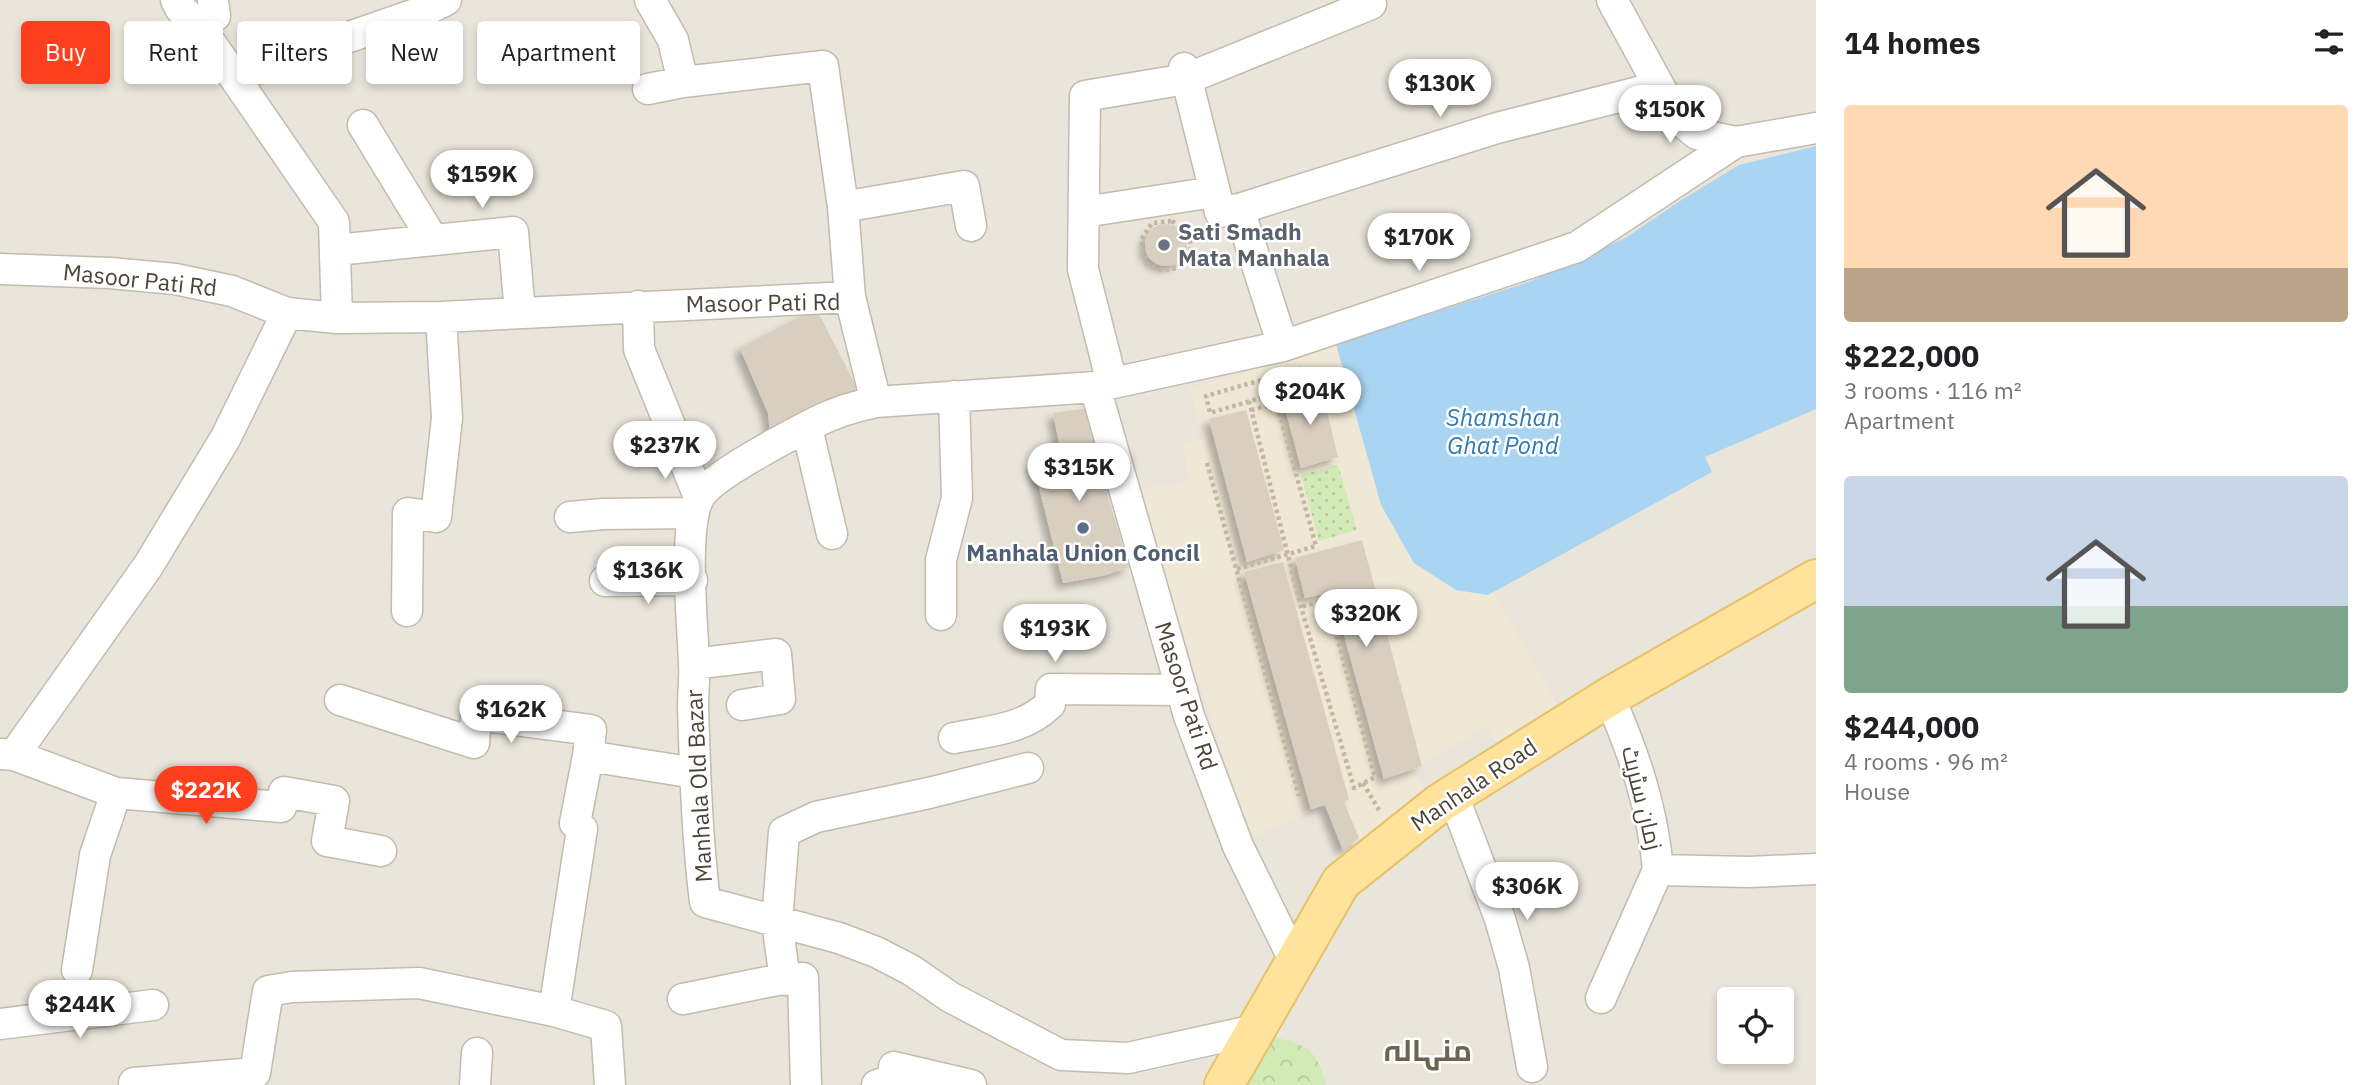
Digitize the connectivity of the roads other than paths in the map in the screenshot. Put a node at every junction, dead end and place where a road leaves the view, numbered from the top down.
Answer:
1 (176, 0) edge
2 (446, 0) edge
3 (650, 0) edge
4 (1370, 0) edge
5 (1612, 0) edge
6 (206, 13) edge
7 (1185, 74) junction
8 (234, 77) junction
9 (682, 82) junction
10 (1658, 87) junction
11 (648, 89) dead end
12 (363, 125) dead end
13 (1816, 128) edge
14 (1736, 142) junction
15 (1227, 200) junction
16 (843, 207) junction
17 (1084, 212) junction
18 (971, 226) dead end
19 (433, 240) junction
20 (335, 250) junction
21 (0, 269) edge
22 (850, 297) junction
23 (638, 306) junction
24 (287, 313) junction
25 (520, 313) junction
26 (441, 317) junction
27 (337, 318) junction
28 (1283, 346) junction
29 (1103, 385) junction
30 (954, 396) junction
31 (876, 402) junction
32 (807, 428) junction
33 (696, 505) junction
34 (570, 517) dead end
35 (832, 534) dead end
36 (1816, 579) edge
37 (692, 580) junction
38 (605, 581) dead end
39 (407, 611) dead end
40 (941, 615) dead end
41 (694, 664) junction
42 (1182, 690) junction
43 (1609, 697) junction
44 (340, 700) dead end
45 (742, 705) dead end
46 (954, 738) dead end
47 (7, 755) edge
48 (588, 756) junction
49 (1028, 768) dead end
50 (695, 773) junction
51 (116, 793) junction
52 (1453, 795) junction
53 (382, 851) dead end
54 (1816, 869) edge
55 (1658, 870) junction
56 (777, 922) junction
57 (1295, 962) junction
58 (77, 970) dead end
59 (785, 980) junction
60 (1601, 998) dead end
61 (683, 999) dead end
62 (153, 1005) dead end
63 (554, 1011) junction
64 (0, 1024) edge
65 (477, 1053) dead end
66 (1242, 1066) edge
67 (1532, 1067) dead end
68 (134, 1085) edge
69 (475, 1085) edge
70 (610, 1085) edge
71 (806, 1085) edge
72 (877, 1085) edge
73 (971, 1085) edge

1 - 6 street
2 - 8 street
3 - 9 street
4 - 7 street
5 - 10 street
6 - 8 street
7 - 15 street
7 - 17 street, Masoor Pati Rd
8 - 20 street
9 - 11 street
9 - 16 street
10 - 14 street
10 - 15 street
12 - 19 street
13 - 14 street
14 - 28 street
15 - 17 street
15 - 28 street
16 - 18 street
16 - 22 street
17 - 29 street, Masoor Pati Rd
19 - 20 street
19 - 25 street
20 - 27 street
21 - 24 street, Masoor Pati Rd
22 - 23 street, Masoor Pati Rd
22 - 31 street, Masoor Pati Rd
23 - 25 street, Masoor Pati Rd
23 - 33 street
24 - 27 street, Masoor Pati Rd
24 - 47 street
25 - 26 street, Masoor Pati Rd
26 - 27 street, Masoor Pati Rd
26 - 39 street
28 - 29 street
29 - 30 street
29 - 42 street, Masoor Pati Rd
30 - 31 street
30 - 40 street
31 - 32 street
32 - 33 street
32 - 35 street
33 - 34 street
33 - 37 street, Manhala Old Bazar
36 - 43 main road, Manhala Road
37 - 38 street
37 - 41 street, Manhala Old Bazar
41 - 45 street
41 - 50 street, Manhala Old Bazar
42 - 46 street
42 - 57 street, Masoor Pati Rd
43 - 52 main road, Manhala Road
43 - 55 street, زمان سٹریٹ
44 - 48 street
47 - 51 street
48 - 50 street
48 - 63 street
49 - 56 street
50 - 56 street, Manhala Old Bazar
51 - 53 street
51 - 58 street
52 - 57 main road, Manhala Road
52 - 67 street
54 - 55 street, زمان سٹریٹ
55 - 60 street
56 - 59 street
56 - 66 street, Manhala Old Bazar
57 - 66 main road, Manhala Road
59 - 61 street
59 - 71 street
62 - 64 street
63 - 68 street
63 - 70 street
65 - 69 street
72 - 73 street

